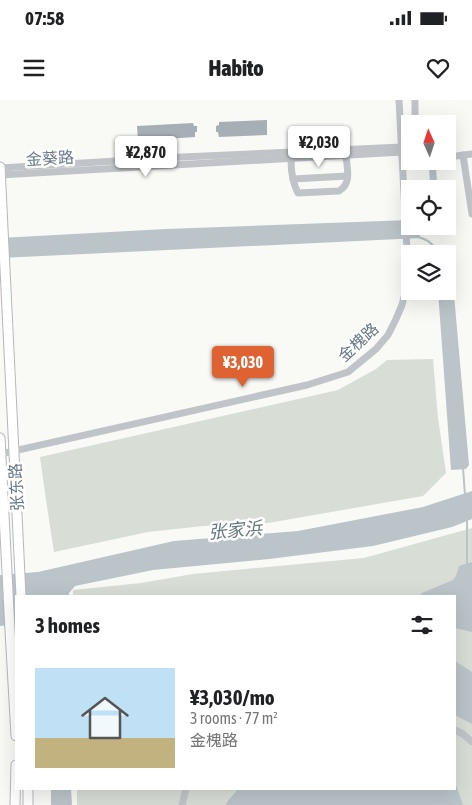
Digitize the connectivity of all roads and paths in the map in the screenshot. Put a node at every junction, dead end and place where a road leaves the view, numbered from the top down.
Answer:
1 (399, 100) edge
2 (415, 100) edge
3 (402, 115) edge
4 (415, 115) edge
5 (401, 150) edge
6 (401, 150) edge
7 (472, 154) edge
8 (463, 155) junction
9 (346, 156) junction
10 (456, 156) edge
11 (291, 159) junction
12 (0, 168) edge
13 (403, 170) edge
14 (0, 175) edge
15 (347, 176) junction
16 (293, 179) junction
17 (472, 214) edge
18 (0, 438) edge
19 (14, 451) junction
20 (0, 454) edge
21 (21, 595) edge
22 (15, 714) edge
23 (456, 730) edge
24 (472, 742) edge
25 (15, 790) edge
26 (28, 790) edge
27 (186, 790) edge
28 (15, 805) edge
29 (28, 805) edge
30 (182, 805) edge

1 - 3 street, 金槐路
2 - 4 street
5 - 9 street, 金葵路
6 - 12 street, 金葵路
7 - 8 street
8 - 10 street
8 - 17 street
9 - 11 street, 金葵路
9 - 15 street
11 - 14 street, 金葵路
11 - 16 street
12 - 14 main road, 张东路
13 - 19 street, 金槐路
14 - 19 main road, 张东路
15 - 16 street
15 - 16 street
18 - 20 main road, 张东路
19 - 20 street, 金槐路
19 - 21 main road, 张东路
20 - 22 main road, 张东路
23 - 24 street
25 - 28 main road
26 - 29 main road
27 - 30 street

